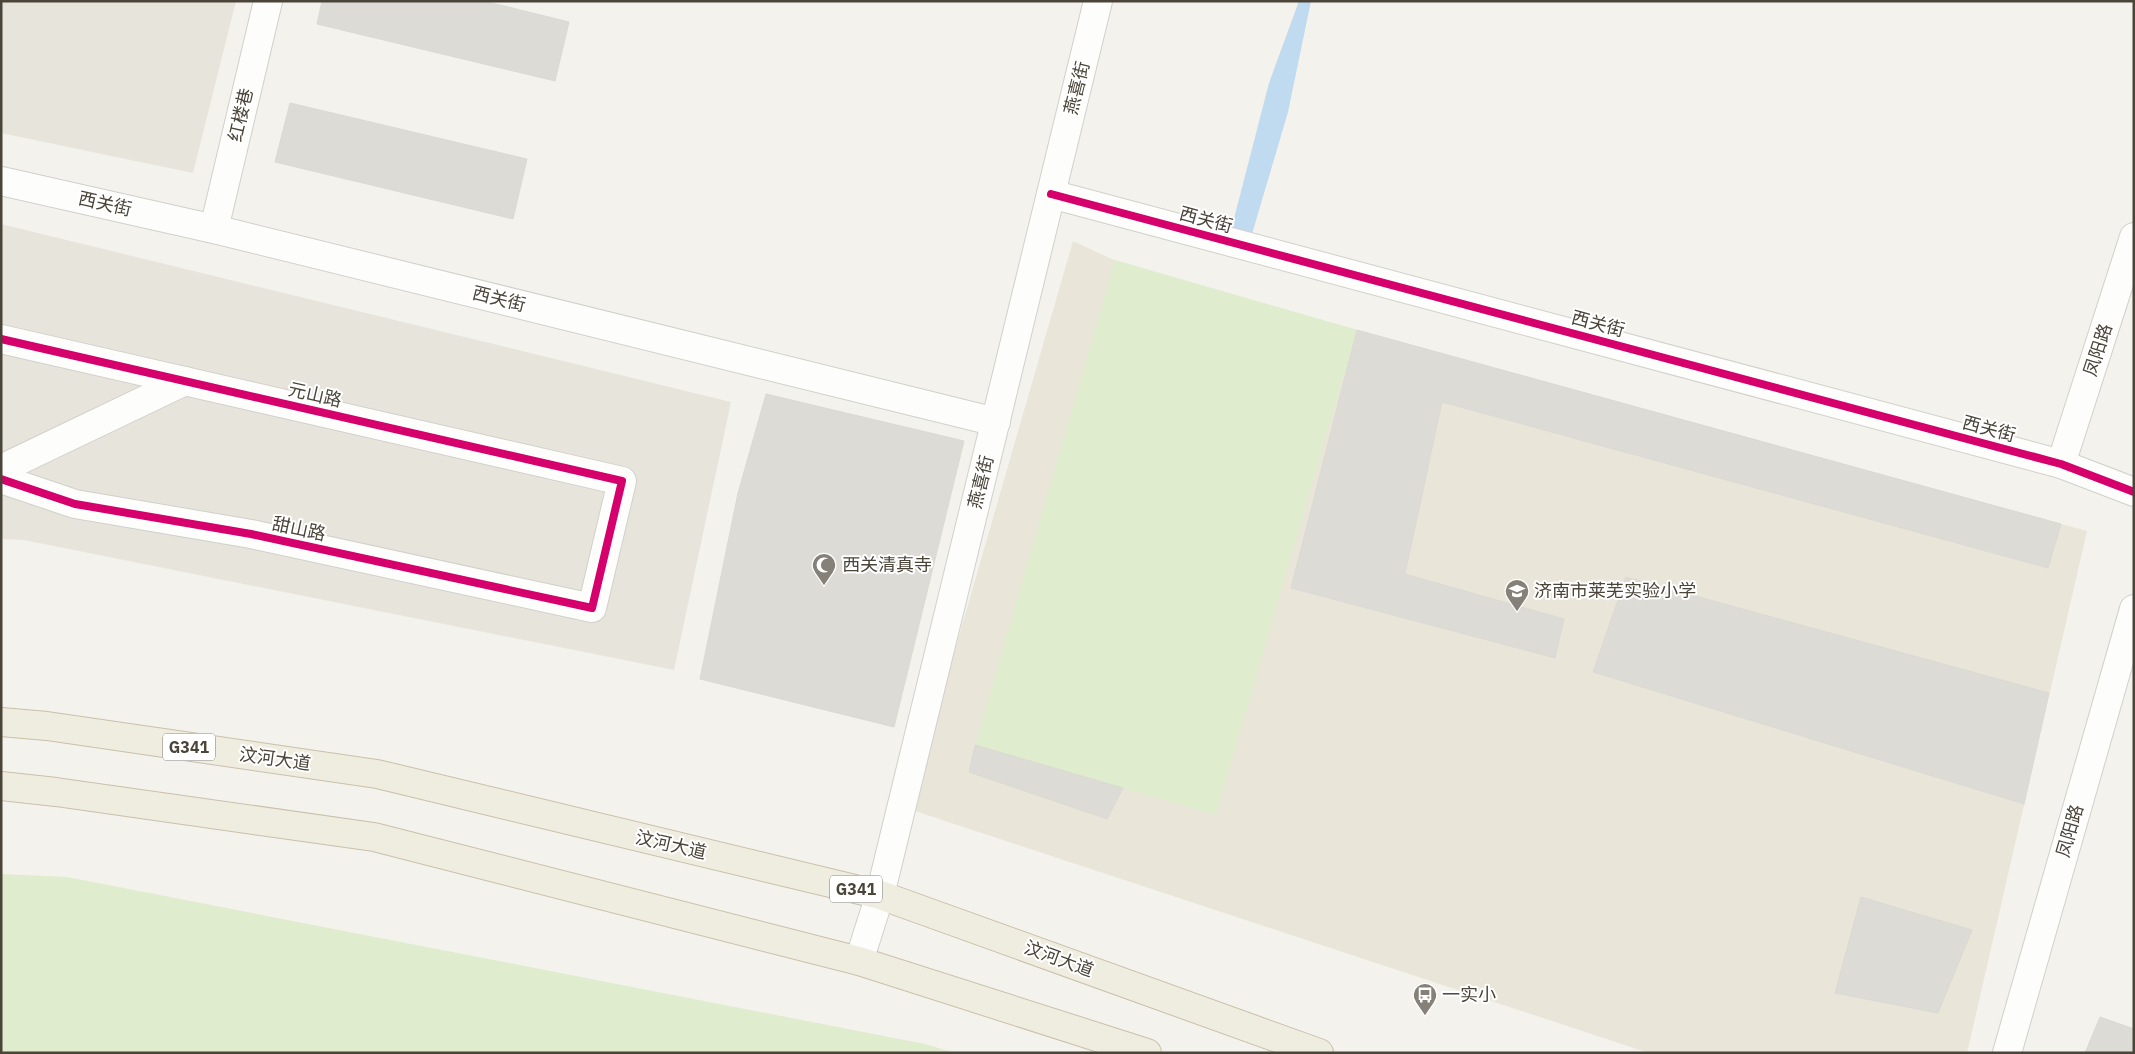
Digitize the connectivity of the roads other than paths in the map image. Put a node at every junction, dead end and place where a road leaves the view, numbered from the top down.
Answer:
1 (268, 1) edge
2 (1098, 1) edge
3 (1, 181) edge
4 (1051, 194) junction
5 (214, 229) junction
6 (2134, 237) edge
7 (1, 339) edge
8 (185, 381) junction
9 (996, 422) junction
10 (2061, 464) junction
11 (1, 469) edge
12 (1, 479) edge
13 (2134, 492) edge
14 (592, 608) joint
15 (2134, 610) edge
16 (1, 722) edge
17 (1, 786) edge
18 (880, 895) junction
19 (860, 961) junction
20 (1289, 1048) edge
21 (1147, 1053) edge
22 (1319, 1053) edge
23 (2007, 1053) edge

1 - 5 street, 红楼巷
2 - 4 street, 燕喜街
3 - 5 street, 西关街
4 - 9 street, 燕喜街
4 - 10 street, 西关街
5 - 9 street, 西关街
6 - 10 street, 凤阳路
7 - 8 street, 元山路
8 - 11 street
8 - 14 street, 元山路
9 - 18 street, 燕喜街
10 - 13 street, 西关街
12 - 14 street, 甜山路
15 - 23 street, 凤阳路
16 - 18 highway, 汶河大道 / G341
17 - 19 highway
18 - 19 street, 燕喜街
18 - 20 highway, 汶河大道 / G341
19 - 21 highway
20 - 22 highway, 汶河大道 / G341

